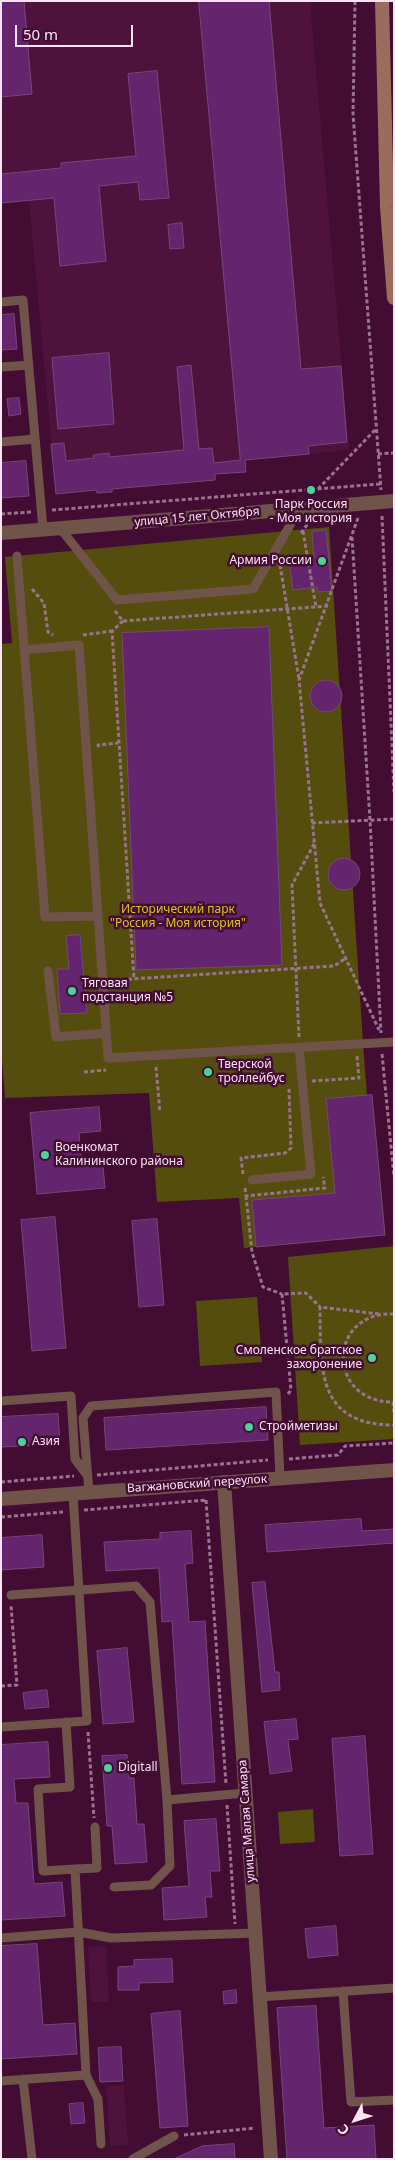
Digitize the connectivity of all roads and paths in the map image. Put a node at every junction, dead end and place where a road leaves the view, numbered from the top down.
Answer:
1 (355, 1) edge
2 (382, 1) edge
3 (394, 298) edge
4 (1, 302) edge
5 (29, 365) junction
6 (1, 367) edge
7 (376, 430) junction
8 (35, 439) junction
9 (1, 442) edge
10 (393, 453) edge
11 (378, 454) junction
12 (380, 484) junction
13 (318, 489) junction
14 (388, 501) edge
15 (300, 508) junction
16 (41, 511) junction
17 (1, 514) edge
18 (359, 516) dead end
19 (310, 520) dead end
20 (60, 528) junction
21 (43, 530) junction
22 (303, 530) junction
23 (1, 533) edge
24 (298, 536) dead end
25 (352, 537) junction
26 (17, 556) dead end
27 (280, 563) dead end
28 (31, 588) dead end
29 (316, 607) dead end
30 (123, 621) dead end
31 (112, 632) junction
32 (75, 636) dead end
33 (56, 638) dead end
34 (24, 650) junction
35 (299, 680) junction
36 (118, 743) junction
37 (99, 755) dead end
38 (394, 792) edge
39 (370, 820) junction
40 (394, 820) edge
41 (312, 823) junction
42 (314, 843) junction
43 (98, 916) junction
44 (346, 958) junction
45 (296, 969) junction
46 (115, 970) dead end
47 (48, 971) dead end
48 (134, 979) junction
49 (116, 980) junction
50 (116, 990) dead end
51 (387, 1032) dead end
52 (106, 1033) junction
53 (372, 1033) dead end
54 (308, 1037) dead end
55 (381, 1037) junction
56 (290, 1039) dead end
57 (299, 1042) junction
58 (394, 1042) edge
59 (388, 1051) dead end
60 (382, 1052) junction
61 (374, 1053) dead end
62 (365, 1054) dead end
63 (165, 1066) dead end
64 (147, 1067) dead end
65 (156, 1067) junction
66 (111, 1070) dead end
67 (84, 1072) dead end
68 (289, 1087) dead end
69 (314, 1091) dead end
70 (160, 1112) dead end
71 (322, 1169) dead end
72 (394, 1177) edge
73 (248, 1178) joint
74 (244, 1186) dead end
75 (246, 1196) junction
76 (282, 1294) junction
77 (320, 1307) junction
78 (379, 1314) junction
79 (394, 1314) edge
80 (1, 1401) edge
81 (393, 1402) edge
82 (277, 1406) junction
83 (394, 1415) edge
84 (394, 1425) edge
85 (394, 1443) edge
86 (280, 1460) junction
87 (394, 1470) edge
88 (87, 1475) junction
89 (280, 1478) junction
90 (1, 1482) edge
91 (224, 1482) junction
92 (89, 1492) junction
93 (73, 1494) junction
94 (1, 1499) edge
95 (225, 1499) junction
96 (206, 1500) junction
97 (74, 1511) junction
98 (1, 1517) edge
99 (79, 1590) junction
100 (11, 1595) joint
101 (1, 1686) edge
102 (87, 1721) junction
103 (66, 1722) junction
104 (1, 1727) edge
105 (246, 1793) junction
106 (226, 1794) junction
107 (167, 1800) junction
108 (94, 1828) joint
109 (75, 1869) junction
110 (114, 1888) dead end
111 (79, 1932) junction
112 (236, 1933) junction
113 (255, 1933) junction
114 (1, 1938) edge
115 (394, 1988) edge
116 (343, 1991) junction
117 (260, 1997) junction
118 (86, 2075) junction
119 (24, 2079) junction
120 (1, 2081) edge
121 (394, 2100) edge
122 (268, 2126) junction
123 (174, 2136) joint
124 (101, 2144) dead end
125 (32, 2159) edge
126 (133, 2159) edge
127 (270, 2159) edge

1 - 7 path
2 - 3 main road
4 - 5 lane
5 - 6 lane
5 - 8 lane
7 - 11 path
7 - 13 path
8 - 9 lane
8 - 16 lane
10 - 11 path
11 - 12 path
12 - 13 path
12 - 14 path
13 - 16 path
14 - 15 street, улица 15 лет Октября
14 - 38 path
15 - 20 street, улица 15 лет Октября
15 - 20 lane
16 - 17 path
16 - 21 lane
18 - 25 path
19 - 22 path
20 - 21 street, улица 15 лет Октября
21 - 23 street, улица 15 лет Октября
22 - 24 path
22 - 29 path
25 - 35 path
25 - 39 path
26 - 34 lane
27 - 35 path
28 - 33 path
30 - 31 path
31 - 32 path
31 - 36 path
34 - 43 lane
34 - 43 lane
35 - 41 path
36 - 37 path
36 - 48 path
39 - 40 path
39 - 41 path
39 - 55 path
41 - 42 path
42 - 44 path
42 - 45 path
43 - 52 lane
44 - 45 path
44 - 55 path
45 - 48 path
45 - 57 path
46 - 49 path
47 - 52 lane
48 - 49 path
49 - 50 path
51 - 55 path
52 - 57 lane
53 - 55 path
54 - 57 path
55 - 57 lane
55 - 58 lane
55 - 60 path
56 - 57 path
57 - 73 lane
59 - 60 path
60 - 61 path
60 - 72 path
62 - 69 path
63 - 65 path
64 - 65 path
65 - 70 path
66 - 67 path
68 - 73 path
71 - 75 path
74 - 75 path
75 - 76 path
76 - 77 path
76 - 82 path
77 - 78 path
77 - 84 path
78 - 79 path
78 - 81 path
80 - 88 lane
81 - 83 path
82 - 86 lane
82 - 88 lane
85 - 86 path
86 - 88 path
86 - 89 lane
87 - 89 street, Вагжановский переулок
88 - 90 path
88 - 92 lane
89 - 91 street, Вагжановский переулок
91 - 92 street, Вагжановский переулок
91 - 95 street, улица Малая Самара
92 - 93 street, Вагжановский переулок
93 - 94 street, Вагжановский переулок
93 - 97 lane
95 - 96 path
95 - 105 street, улица Малая Самара
96 - 97 path
96 - 106 path
97 - 98 path
97 - 99 lane
99 - 100 lane
99 - 102 lane
99 - 107 lane
100 - 101 path
102 - 103 lane
102 - 108 path
103 - 104 lane
103 - 109 lane
105 - 106 lane
105 - 113 street, улица Малая Самара
106 - 107 lane
106 - 112 path
107 - 110 lane
108 - 109 lane
109 - 111 lane
111 - 112 lane
111 - 114 lane
111 - 118 lane
112 - 113 lane
113 - 117 street, улица Малая Самара
115 - 116 lane
116 - 117 lane
116 - 121 lane
117 - 122 street, улица Малая Самара
118 - 119 lane
118 - 124 lane
119 - 120 lane
119 - 125 lane
122 - 123 path
122 - 127 street, улица Малая Самара
123 - 126 lane

